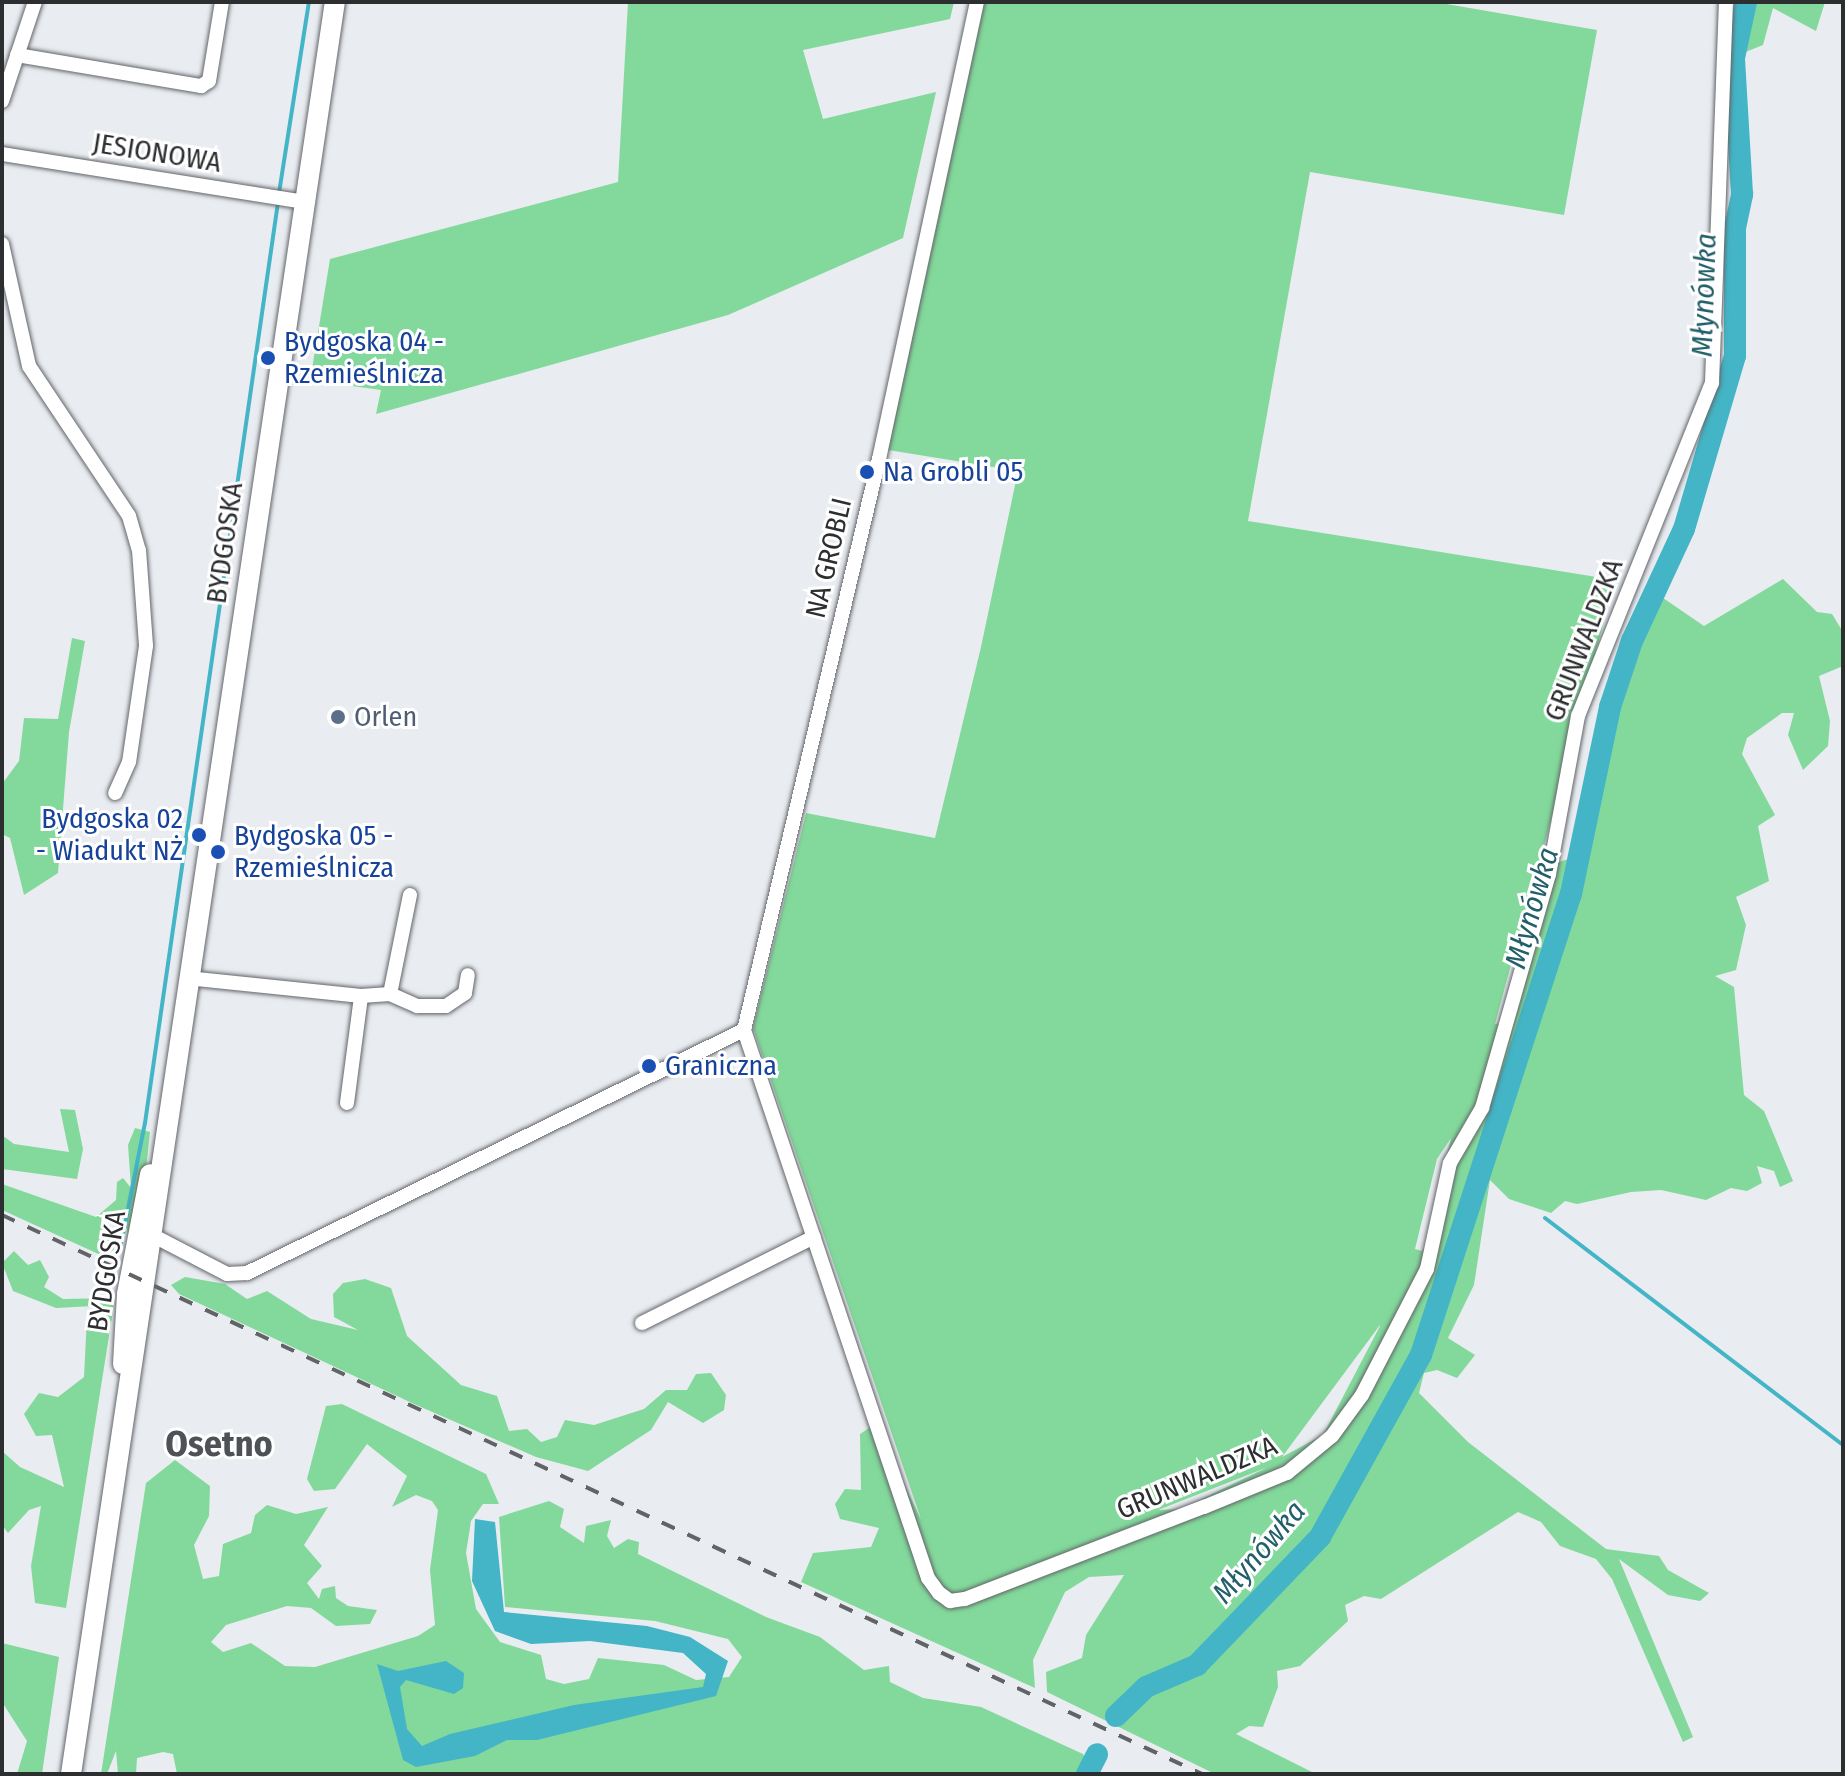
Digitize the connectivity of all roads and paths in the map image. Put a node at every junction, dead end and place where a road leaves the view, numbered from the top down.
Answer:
1 (35, 2) edge
2 (222, 2) edge
3 (335, 2) edge
4 (977, 2) edge
5 (1726, 2) edge
6 (17, 55) junction
7 (2, 101) edge
8 (2, 154) edge
9 (304, 202) junction
10 (2, 244) edge
11 (115, 793) dead end
12 (410, 895) dead end
13 (468, 975) dead end
14 (187, 978) junction
15 (390, 994) junction
16 (361, 996) junction
17 (744, 1030) junction
18 (170, 1093) junction
19 (347, 1103) dead end
20 (143, 1215) junction
21 (814, 1237) junction
22 (154, 1242) junction
23 (642, 1323) dead end
24 (117, 1459) junction
25 (71, 1774) edge

1 - 6 street
2 - 6 street
3 - 9 main road, BYDGOSKA
4 - 17 street, NA GROBLI
5 - 21 street, GRUNWALDZKA
6 - 7 street
8 - 9 street, JESIONOWA
9 - 14 main road, BYDGOSKA
10 - 11 street
12 - 15 street
13 - 15 street
14 - 16 street
14 - 18 main road, BYDGOSKA
15 - 16 street
16 - 19 street
17 - 21 street
17 - 22 street
18 - 20 main road, BYDGOSKA
18 - 22 main road, BYDGOSKA
20 - 22 street
20 - 24 main road, BYDGOSKA
21 - 23 street
22 - 24 main road, BYDGOSKA
24 - 25 main road, BYDGOSKA

